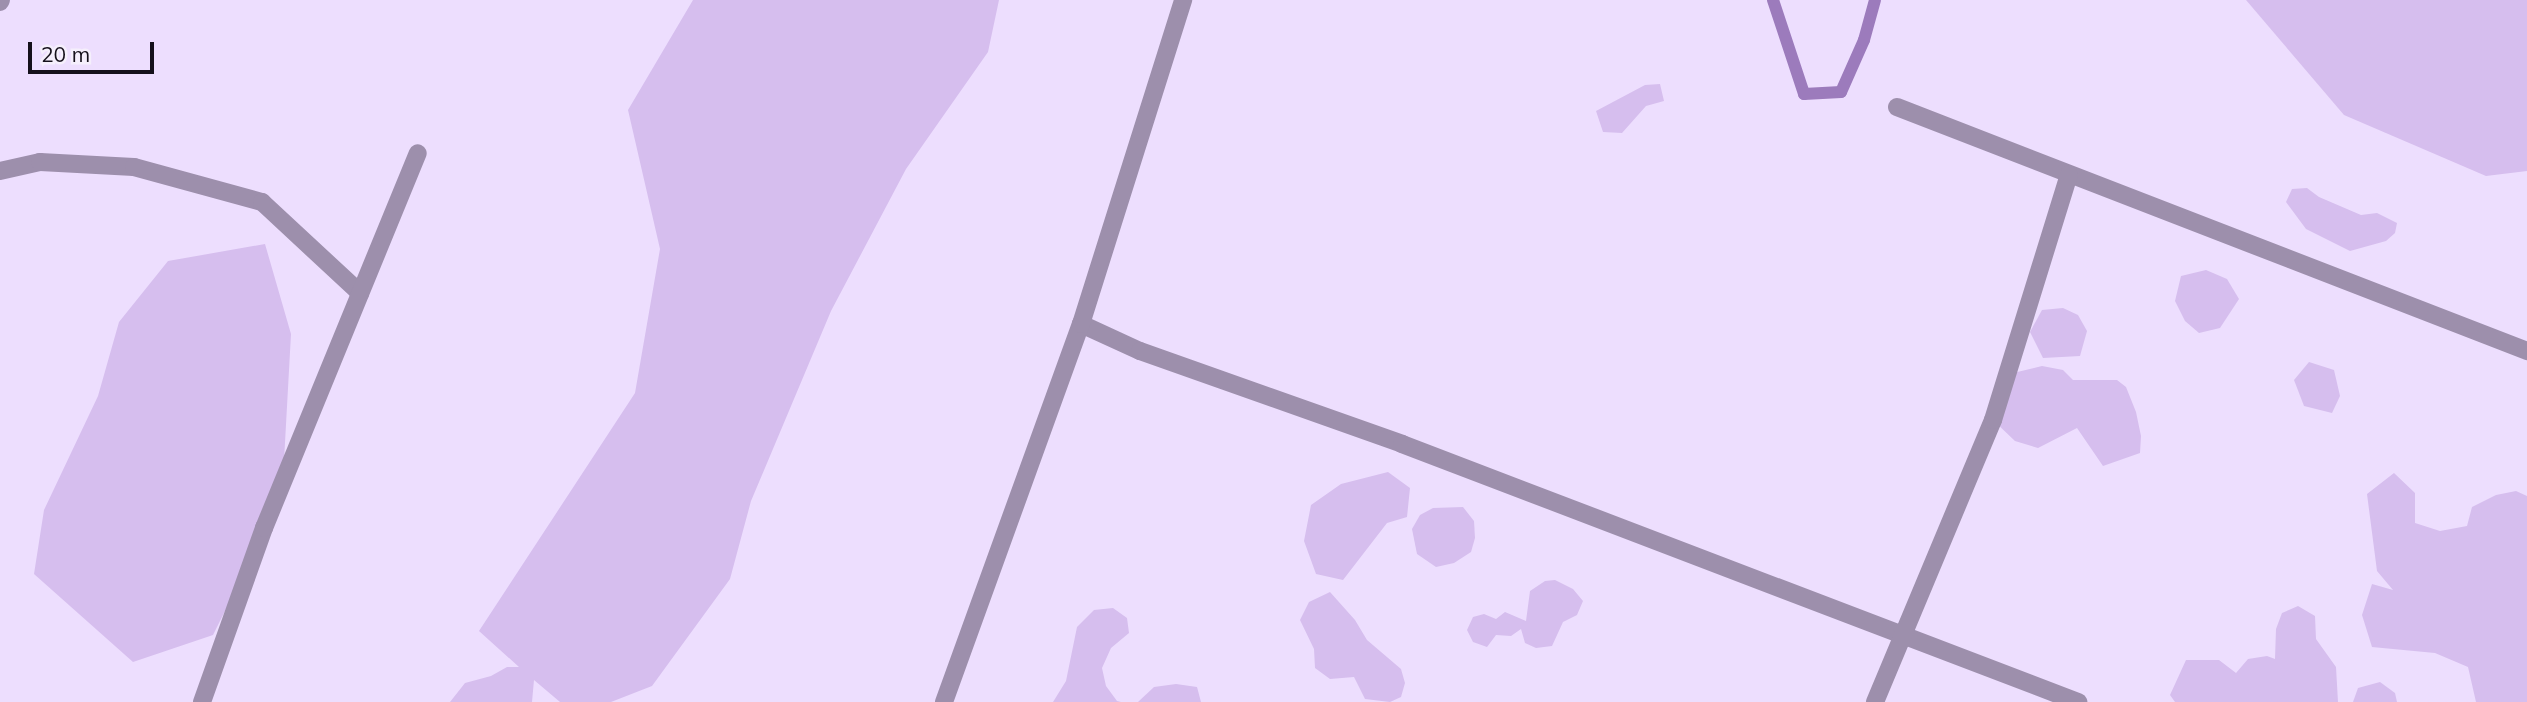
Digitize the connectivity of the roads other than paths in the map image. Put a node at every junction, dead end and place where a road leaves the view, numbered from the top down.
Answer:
1 (1183, 0) edge
2 (1897, 107) dead end
3 (418, 153) dead end
4 (0, 171) edge
5 (2069, 174) junction
6 (360, 293) junction
7 (1081, 324) junction
8 (2527, 351) edge
9 (1903, 634) junction
10 (202, 702) edge
11 (944, 702) edge
12 (1875, 702) edge
13 (2078, 702) edge

1 - 7 street
2 - 5 street
3 - 6 street
4 - 6 street
5 - 8 street
5 - 9 street
6 - 10 street
7 - 9 street
7 - 11 street
9 - 12 street
9 - 13 street

